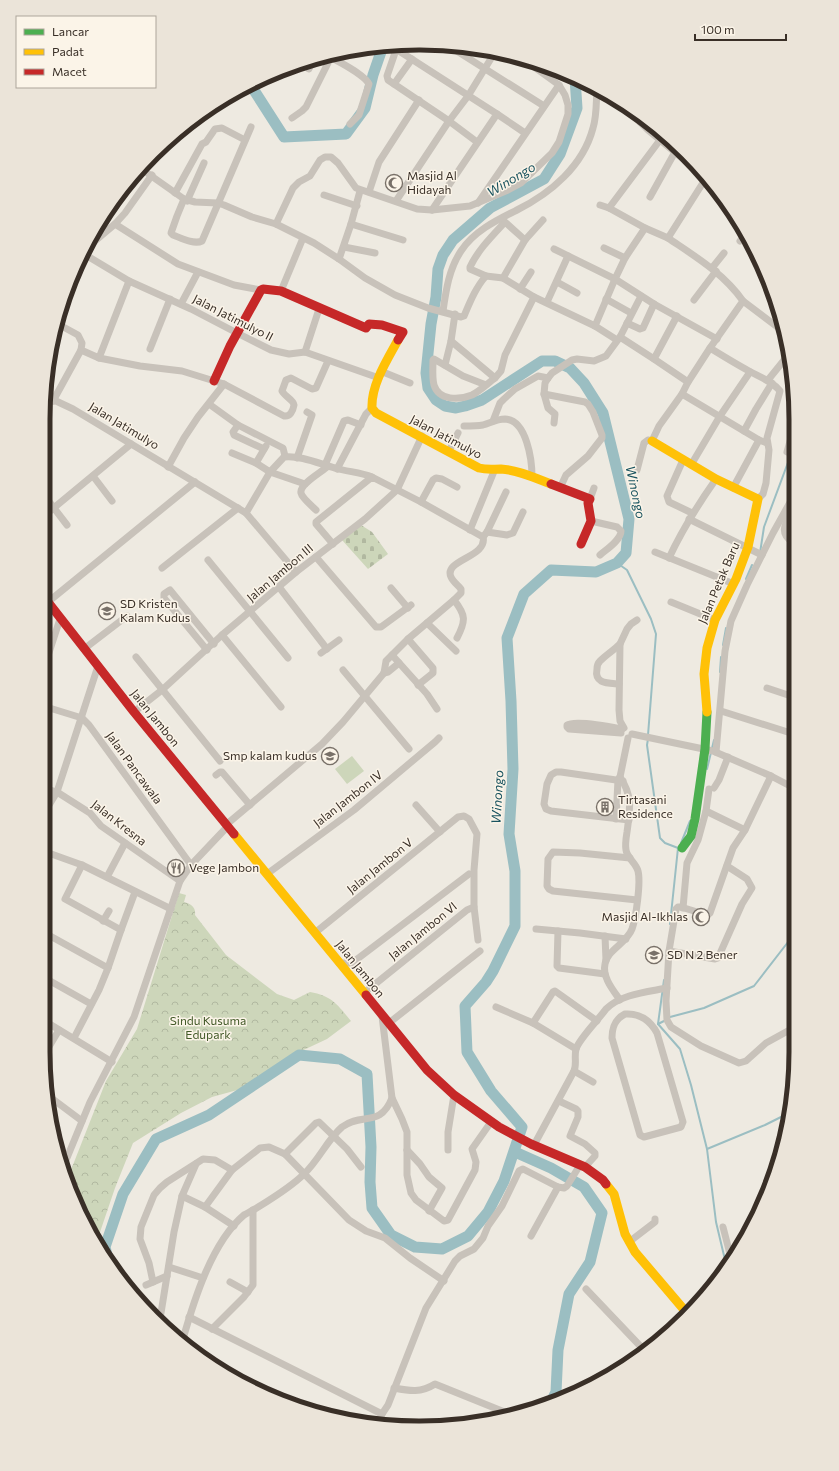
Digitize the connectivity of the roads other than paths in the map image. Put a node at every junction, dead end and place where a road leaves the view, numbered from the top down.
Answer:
1 (395, 51) edge
2 (402, 51) edge
3 (459, 52) edge
4 (492, 57) edge
5 (412, 59) junction
6 (337, 60) edge
7 (328, 62) edge
8 (485, 68) junction
9 (538, 70) edge
10 (394, 84) junction
11 (559, 85) junction
12 (468, 96) junction
13 (597, 96) edge
14 (419, 100) junction
15 (544, 106) junction
16 (497, 114) junction
17 (292, 118) dead end
18 (449, 122) junction
19 (350, 124) dead end
20 (250, 127) dead end
21 (525, 133) junction
22 (655, 135) edge
23 (244, 140) junction
24 (660, 140) junction
25 (477, 142) junction
26 (668, 146) edge
27 (675, 152) edge
28 (204, 163) dead end
29 (146, 172) edge
30 (152, 176) junction
31 (703, 183) edge
32 (360, 191) junction
33 (369, 192) junction
34 (175, 193) junction
35 (324, 195) dead end
36 (650, 197) dead end
37 (186, 200) junction
38 (396, 201) junction
39 (218, 203) junction
40 (478, 203) junction
41 (600, 205) dead end
42 (357, 206) junction
43 (609, 208) junction
44 (432, 210) junction
45 (503, 220) junction
46 (543, 220) dead end
47 (115, 224) junction
48 (276, 224) junction
49 (351, 224) junction
50 (645, 228) junction
51 (98, 238) edge
52 (303, 238) junction
53 (668, 238) junction
54 (403, 240) dead end
55 (525, 240) junction
56 (344, 247) junction
57 (604, 248) dead end
58 (554, 249) dead end
59 (376, 253) dead end
60 (724, 253) dead end
61 (88, 256) edge
62 (568, 256) junction
63 (625, 258) junction
64 (339, 259) junction
65 (714, 270) junction
66 (198, 272) junction
67 (531, 272) dead end
68 (486, 276) junction
69 (503, 278) junction
70 (615, 279) junction
71 (129, 281) junction
72 (557, 282) junction
73 (520, 289) junction
74 (261, 290) junction
75 (281, 291) junction
76 (577, 292) dead end
77 (640, 296) junction
78 (534, 297) junction
79 (170, 299) junction
80 (606, 299) junction
81 (694, 300) dead end
82 (743, 301) junction
83 (546, 302) junction
84 (181, 304) junction
85 (654, 304) junction
86 (319, 309) junction
87 (442, 311) junction
88 (631, 312) junction
89 (455, 314) junction
90 (677, 316) junction
91 (627, 323) junction
92 (62, 326) edge
93 (595, 326) junction
94 (777, 326) edge
95 (236, 333) junction
96 (618, 339) junction
97 (717, 339) junction
98 (451, 341) junction
99 (710, 348) junction
100 (150, 349) dead end
101 (81, 350) junction
102 (305, 352) junction
103 (99, 358) junction
104 (654, 359) junction
105 (328, 361) junction
106 (784, 361) edge
107 (445, 364) junction
108 (750, 372) junction
109 (381, 375) junction
110 (495, 378) junction
111 (548, 378) junction
112 (214, 381) junction
113 (688, 382) junction
114 (770, 382) junction
115 (410, 383) dead end
116 (224, 384) junction
117 (486, 385) junction
118 (544, 394) junction
119 (682, 394) junction
120 (53, 401) joint
121 (209, 404) junction
122 (372, 408) junction
123 (307, 412) dead end
124 (720, 416) junction
125 (493, 421) junction
126 (554, 423) dead end
127 (238, 425) junction
128 (361, 425) junction
129 (464, 426) dead end
130 (744, 431) junction
131 (458, 433) dead end
132 (422, 436) junction
133 (652, 440) junction
134 (759, 440) junction
135 (269, 441) junction
136 (767, 443) junction
137 (132, 444) junction
138 (264, 449) junction
139 (449, 451) junction
140 (232, 453) dead end
141 (285, 456) junction
142 (297, 458) junction
143 (687, 462) junction
144 (256, 463) junction
145 (327, 466) junction
146 (168, 467) junction
147 (337, 469) junction
148 (495, 469) junction
149 (637, 470) dead end
150 (270, 472) junction
151 (93, 476) junction
152 (372, 477) junction
153 (532, 477) junction
154 (716, 479) junction
155 (195, 482) junction
156 (304, 484) junction
157 (457, 487) dead end
158 (560, 488) junction
159 (594, 488) dead end
160 (733, 488) junction
161 (397, 490) junction
162 (506, 492) dead end
163 (590, 499) junction
164 (758, 499) junction
165 (112, 501) dead end
166 (421, 502) junction
167 (50, 503) edge
168 (789, 504) edge
169 (54, 508) junction
170 (238, 508) junction
171 (316, 510) dead end
172 (50, 511) edge
173 (523, 512) dead end
174 (246, 513) junction
175 (690, 516) junction
176 (789, 518) edge
177 (591, 521) junction
178 (67, 525) dead end
179 (470, 530) junction
180 (485, 535) junction
181 (789, 539) edge
182 (332, 544) junction
183 (581, 544) dead end
184 (748, 547) junction
185 (655, 552) dead end
186 (600, 554) dead end
187 (762, 555) junction
188 (316, 557) junction
189 (669, 558) junction
190 (208, 560) dead end
191 (162, 568) dead end
192 (296, 572) junction
193 (734, 584) junction
194 (279, 587) junction
195 (391, 588) dead end
196 (50, 597) edge
197 (454, 600) junction
198 (670, 602) dead end
199 (50, 605) edge
200 (251, 612) junction
201 (127, 616) dead end
202 (60, 619) junction
203 (637, 620) dead end
204 (715, 620) junction
205 (427, 622) junction
206 (222, 635) junction
207 (457, 638) dead end
208 (408, 639) junction
209 (339, 640) dead end
210 (214, 644) junction
211 (620, 644) junction
212 (84, 649) junction
213 (207, 650) junction
214 (456, 651) dead end
215 (50, 652) edge
216 (392, 655) junction
217 (136, 657) dead end
218 (288, 658) dead end
219 (399, 663) junction
220 (98, 666) junction
221 (343, 670) dead end
222 (384, 673) junction
223 (619, 684) junction
224 (418, 685) junction
225 (767, 688) dead end
226 (162, 690) junction
227 (789, 695) edge
228 (365, 696) junction
229 (281, 707) dead end
230 (50, 708) edge
231 (437, 709) dead end
232 (721, 711) junction
233 (134, 712) junction
234 (82, 718) junction
235 (577, 726) dead end
236 (622, 730) junction
237 (789, 732) edge
238 (630, 736) junction
239 (439, 738) dead end
240 (409, 749) dead end
241 (710, 751) junction
242 (728, 757) junction
243 (220, 761) dead end
244 (216, 775) dead end
245 (771, 776) junction
246 (621, 779) junction
247 (789, 785) edge
248 (50, 790) edge
249 (57, 792) junction
250 (50, 804) edge
251 (250, 805) junction
252 (416, 805) dead end
253 (706, 811) junction
254 (458, 817) joint
255 (616, 819) junction
256 (629, 820) junction
257 (228, 825) junction
258 (745, 830) junction
259 (440, 832) junction
260 (125, 843) junction
261 (682, 848) dead end
262 (50, 854) edge
263 (630, 858) junction
264 (82, 865) junction
265 (191, 865) junction
266 (727, 866) junction
267 (267, 874) junction
268 (469, 874) dead end
269 (107, 877) junction
270 (180, 881) junction
271 (135, 892) junction
272 (637, 900) junction
273 (474, 907) junction
274 (172, 908) junction
275 (683, 908) junction
276 (109, 911) dead end
277 (103, 921) junction
278 (536, 929) dead end
279 (121, 930) junction
280 (558, 931) junction
281 (316, 932) junction
282 (50, 936) edge
283 (605, 936) junction
284 (626, 939) junction
285 (478, 940) dead end
286 (480, 951) dead end
287 (669, 951) junction
288 (606, 960) junction
289 (339, 962) junction
290 (108, 968) junction
291 (605, 974) junction
292 (50, 981) edge
293 (664, 989) junction
294 (364, 993) junction
295 (618, 1001) junction
296 (91, 1004) junction
297 (496, 1007) dead end
298 (606, 1009) junction
299 (625, 1014) junction
300 (382, 1015) junction
301 (616, 1020) junction
302 (597, 1021) junction
303 (389, 1022) junction
304 (533, 1023) junction
305 (50, 1024) edge
306 (59, 1030) junction
307 (789, 1030) edge
308 (74, 1038) junction
309 (50, 1045) edge
310 (576, 1049) junction
311 (112, 1062) junction
312 (574, 1071) junction
313 (593, 1082) dead end
314 (454, 1095) junction
315 (392, 1098) junction
316 (53, 1099) edge
317 (559, 1101) junction
318 (82, 1121) junction
319 (495, 1125) junction
320 (333, 1136) junction
321 (532, 1144) junction
322 (407, 1150) junction
323 (448, 1150) dead end
324 (65, 1154) edge
325 (285, 1154) junction
326 (196, 1164) junction
327 (582, 1166) junction
328 (361, 1167) dead end
329 (232, 1170) junction
330 (305, 1174) junction
331 (558, 1187) junction
332 (182, 1196) junction
333 (205, 1207) junction
334 (253, 1210) junction
335 (429, 1211) junction
336 (655, 1219) dead end
337 (234, 1226) junction
338 (724, 1227) dead end
339 (531, 1236) dead end
340 (629, 1242) junction
341 (730, 1252) edge
342 (169, 1267) junction
343 (167, 1276) junction
344 (203, 1278) junction
345 (444, 1281) junction
346 (153, 1282) junction
347 (230, 1282) dead end
348 (146, 1286) dead end
349 (586, 1288) dead end
350 (248, 1292) junction
351 (684, 1310) edge
352 (161, 1313) dead end
353 (189, 1317) junction
354 (212, 1329) junction
355 (184, 1336) edge
356 (641, 1347) edge
357 (394, 1388) junction
358 (504, 1411) edge
359 (381, 1417) edge

1 - 10 street
2 - 5 street
3 - 8 street
4 - 8 street
5 - 10 street
5 - 12 street
6 - 19 street
7 - 17 street
8 - 12 street
8 - 15 street
9 - 11 street
10 - 14 street
11 - 15 street
11 - 40 street
12 - 16 street
12 - 18 street
13 - 45 street
14 - 18 street
14 - 33 street
15 - 21 street
16 - 21 street
16 - 25 street
18 - 25 street
18 - 38 street
20 - 23 street
21 - 40 street
22 - 24 street
23 - 34 street
23 - 39 street
24 - 26 street
24 - 43 street
25 - 44 street
27 - 36 street
28 - 37 street
29 - 30 street
30 - 34 street
30 - 47 street
31 - 53 street
32 - 33 street
32 - 42 street
32 - 48 street
33 - 38 street
34 - 37 street
35 - 42 street
37 - 39 street
37 - 39 street
38 - 44 street
39 - 48 street
40 - 44 street
41 - 43 street
42 - 49 street
43 - 50 street
45 - 55 street
45 - 68 street
45 - 87 street
46 - 55 street
47 - 51 street
47 - 66 street
48 - 52 street
49 - 54 street
49 - 56 street
50 - 53 street
50 - 63 street
52 - 64 street
52 - 75 street
53 - 65 street
55 - 69 street
56 - 59 street
56 - 64 street
57 - 63 street
58 - 62 street
60 - 65 street
61 - 71 street, Jalan Jatimulyo II
62 - 70 street
62 - 72 street
63 - 70 street
64 - 87 street
65 - 81 street
65 - 82 street
66 - 74 street
66 - 84 street
67 - 73 street
68 - 69 street
68 - 89 street
69 - 73 street
70 - 77 street
70 - 80 street
71 - 79 street, Jalan Jatimulyo II
71 - 103 street
72 - 76 street
72 - 83 street
73 - 78 street
74 - 75 street
74 - 95 street
75 - 86 street
77 - 85 street
77 - 88 street
78 - 83 street
78 - 110 street
79 - 84 street, Jalan Jatimulyo II
79 - 100 street
80 - 88 street
80 - 93 street
82 - 94 street
82 - 97 street
83 - 93 street
84 - 95 street, Jalan Jatimulyo II
85 - 90 street
85 - 91 street
86 - 102 street
86 - 109 street
87 - 89 street
88 - 91 street
89 - 98 street
90 - 97 street
90 - 104 street
91 - 96 street
92 - 101 street
93 - 96 street
95 - 102 street, Jalan Jatimulyo II
95 - 112 street
96 - 104 street
96 - 111 street
97 - 99 street
98 - 107 street
98 - 110 street
99 - 108 street
99 - 113 street
101 - 103 street
101 - 120 street
102 - 105 street, Jalan Jatimulyo II
103 - 112 street
104 - 113 street
105 - 109 street, Jalan Jatimulyo II
105 - 116 street
106 - 114 street
107 - 117 street
107 - 117 street
108 - 114 street
108 - 124 street
109 - 115 street, Jalan Jatimulyo II
109 - 122 street
110 - 117 street
111 - 118 street
111 - 125 street
112 - 116 street
113 - 119 street
114 - 130 street
114 - 136 street
116 - 121 street
118 - 126 street
118 - 158 street
119 - 124 street
119 - 133 street
120 - 137 street, Jalan Jatimulyo
121 - 127 street
121 - 146 street
122 - 128 street
122 - 132 street, Jalan Jatimulyo
123 - 142 street
124 - 130 street
124 - 143 street
125 - 129 street
125 - 153 street
127 - 135 street
127 - 138 street
128 - 145 street
128 - 147 street
130 - 134 street
131 - 139 street
132 - 139 street, Jalan Jatimulyo
132 - 161 street, Jalan Jambon III
133 - 143 street
133 - 149 street
134 - 136 street
134 - 160 street
135 - 138 street
135 - 141 street
136 - 164 street
137 - 146 street, Jalan Jatimulyo
137 - 151 street
138 - 144 street
139 - 148 street, Jalan Jatimulyo
140 - 144 street
141 - 142 street
141 - 150 street
142 - 145 street
143 - 154 street
143 - 175 street
144 - 150 street
145 - 147 street
145 - 156 street
146 - 155 street, Jalan Jatimulyo
147 - 152 street
148 - 153 street, Jalan Jatimulyo
148 - 179 street
150 - 156 street
150 - 174 street
151 - 165 street
151 - 169 street
152 - 161 street
152 - 182 street
153 - 158 street, Jalan Jatimulyo
154 - 160 street
154 - 175 street
155 - 170 street, Jalan Jatimulyo
155 - 196 street
156 - 171 street
157 - 166 street
158 - 163 street, Jalan Jatimulyo
159 - 163 street
160 - 164 street
161 - 166 street
161 - 182 street, Jalan Jambon III
162 - 180 street
163 - 177 street
164 - 184 street, Jalan Petak Baru
166 - 179 street
167 - 169 street
168 - 187 street
169 - 172 street
169 - 178 street
170 - 174 street, Jalan Jatimulyo
170 - 191 street
173 - 180 street
174 - 192 street, Jalan Jatimulyo
175 - 184 street
175 - 189 street
176 - 181 street
177 - 183 street
177 - 186 street
179 - 180 street
180 - 197 street
182 - 188 street, Jalan Jambon III
184 - 187 street
184 - 193 street, Jalan Petak Baru
185 - 189 street
187 - 232 street
188 - 192 street, Jalan Jambon III
188 - 195 street
189 - 193 street
190 - 200 street
192 - 194 street, Jalan Jambon III
193 - 204 street, Jalan Petak Baru
194 - 200 street, Jalan Jambon III
194 - 209 street
197 - 205 street
197 - 207 street
198 - 204 street
199 - 202 street, Jalan Jambon
200 - 206 street, Jalan Jambon III
200 - 218 street
201 - 212 street
202 - 212 street, Jalan Jambon
202 - 215 street
203 - 211 street
204 - 241 street, Jalan Petak Baru
205 - 208 street
205 - 214 street
206 - 210 street, Jalan Jambon III
206 - 229 street
208 - 216 street
208 - 224 street
210 - 213 street, Jalan Jambon III
210 - 213 street
211 - 223 street
211 - 223 street
212 - 220 street, Jalan Jambon
213 - 226 street, Jalan Jambon III
216 - 219 street
216 - 222 street
217 - 226 street
219 - 222 street
219 - 224 street
220 - 233 street, Jalan Jambon
220 - 234 street
221 - 228 street
222 - 228 street
223 - 236 street
224 - 231 street
225 - 227 street
226 - 233 street, Jalan Jambon III
226 - 243 street
228 - 240 street
228 - 251 street
230 - 234 street
232 - 237 street
232 - 241 street
233 - 257 street, Jalan Jambon
234 - 249 street
234 - 265 street, Jalan Pancawala
235 - 236 street
236 - 238 street
236 - 238 street
238 - 241 street
238 - 246 street
239 - 267 street, Jalan Jambon IV
241 - 242 street
241 - 261 street, Jalan Petak Baru
242 - 245 street
242 - 253 street
244 - 251 street
245 - 247 street
245 - 258 street
246 - 255 street
246 - 255 street
246 - 256 street
248 - 249 street, Jalan Kresna
249 - 250 street
249 - 260 street, Jalan Kresna
251 - 257 street
252 - 259 street
253 - 258 street
253 - 275 street
254 - 259 street, Jalan Jambon V
254 - 273 street, Jalan Jambon VI
255 - 256 street
256 - 263 street
257 - 265 street
257 - 267 street, Jalan Jambon
258 - 266 street
259 - 281 street, Jalan Jambon V
260 - 269 street
260 - 270 street, Jalan Kresna
262 - 264 street
263 - 272 street
263 - 272 street
264 - 269 street
264 - 277 street
265 - 270 street
266 - 275 street
266 - 287 street
267 - 281 street, Jalan Jambon
268 - 289 street
269 - 271 street
270 - 274 street
271 - 274 street
271 - 279 street
272 - 284 street
273 - 285 street
273 - 294 street, Jalan Jambon VI
274 - 311 street
275 - 287 street
276 - 277 street
277 - 279 street
278 - 280 street
279 - 290 street
280 - 283 street
280 - 291 street
281 - 289 street, Jalan Jambon
282 - 290 street
283 - 284 street
283 - 288 street
284 - 288 street
286 - 303 street
287 - 293 street
288 - 291 street
289 - 294 street, Jalan Jambon
290 - 296 street
291 - 295 street
292 - 296 street
293 - 295 street
293 - 307 street
294 - 300 street, Jalan Jambon
295 - 298 street
295 - 299 street
296 - 308 street
297 - 304 street
298 - 301 street
298 - 302 street
299 - 301 street
299 - 301 street
300 - 303 street, Jalan Jambon
300 - 315 street
302 - 304 street
302 - 310 street
303 - 314 street, Jalan Jambon
304 - 310 street
305 - 306 street
306 - 308 street
306 - 309 street
308 - 311 street
310 - 312 street
311 - 318 street
312 - 313 street
312 - 317 street
314 - 319 street, Jalan Jambon
314 - 323 street
315 - 320 street
315 - 322 street
316 - 318 street
317 - 321 street
317 - 327 street
318 - 324 street
319 - 321 street, Jalan Jambon
319 - 335 street
320 - 325 street
320 - 328 street
320 - 330 street
321 - 327 street, Jalan Jambon
322 - 335 street
322 - 335 street
325 - 329 street
325 - 330 street
326 - 329 street
326 - 332 street
326 - 346 street
327 - 331 street
327 - 340 street, Jalan Jambon
329 - 333 street
330 - 334 street
330 - 345 street
331 - 339 street
331 - 345 street
332 - 333 street
332 - 342 street
333 - 337 street
334 - 337 street
334 - 350 street
336 - 340 street
337 - 344 street
338 - 341 street
340 - 351 street, Jalan Jambon
342 - 343 street
342 - 344 street
343 - 346 street
343 - 352 street
344 - 353 street
345 - 357 street
346 - 348 street
347 - 350 street
349 - 356 street
350 - 354 street
353 - 354 street
353 - 355 street
354 - 359 street
357 - 358 street
357 - 359 street

